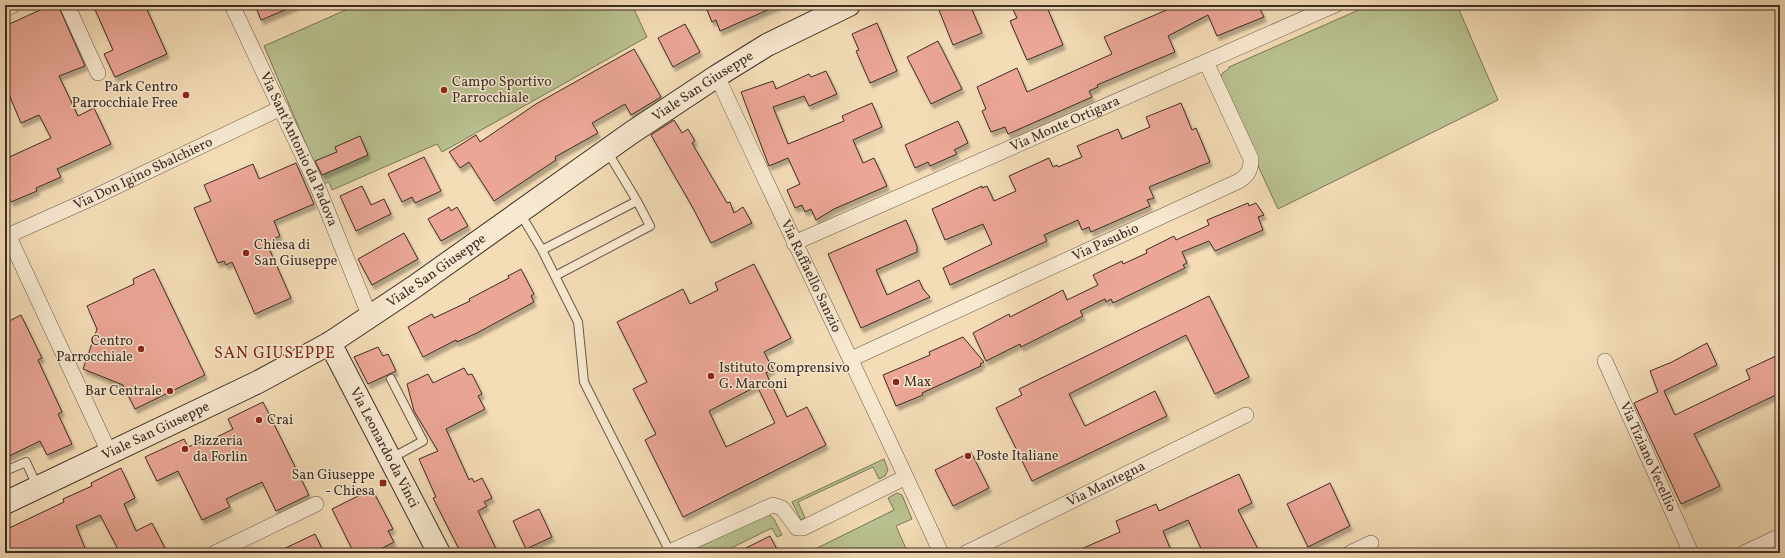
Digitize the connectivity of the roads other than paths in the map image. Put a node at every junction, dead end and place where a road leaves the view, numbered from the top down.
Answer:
1 (14, 5) edge
2 (67, 5) edge
3 (232, 5) edge
4 (849, 5) edge
5 (1335, 5) edge
6 (5, 9) edge
7 (1206, 62) junction
8 (98, 73) dead end
9 (717, 76) junction
10 (281, 108) junction
11 (606, 150) junction
12 (637, 201) junction
13 (519, 212) junction
14 (7, 236) edge
15 (794, 243) junction
16 (542, 250) junction
17 (555, 276) junction
18 (370, 317) junction
19 (330, 343) junction
20 (851, 359) junction
21 (1606, 361) dead end
22 (391, 379) dead end
23 (1246, 415) dead end
24 (109, 452) junction
25 (390, 459) junction
26 (5, 471) edge
27 (906, 477) junction
28 (37, 487) junction
29 (5, 503) edge
30 (316, 504) dead end
31 (1780, 536) edge
32 (1371, 543) dead end
33 (668, 552) edge
34 (215, 553) edge
35 (439, 553) edge
36 (941, 553) edge
37 (966, 553) edge
38 (1350, 553) edge
39 (1691, 553) edge
40 (1744, 553) edge

1 - 6 street
2 - 8 street
3 - 10 street, Via Sant'Antonio da Padova
4 - 9 main road, Viale San Giuseppe
5 - 7 street, Via Monte Ortigara
7 - 15 street, Via Monte Ortigara
7 - 20 street, Via Pasubio
9 - 11 main road, Viale San Giuseppe
9 - 15 street, Via Raffaello Sanzio
10 - 14 street, Via Don Igino Sbalchiero
10 - 18 street, Via Sant'Antonio da Padova
11 - 12 lane
11 - 13 main road, Viale San Giuseppe
12 - 16 lane
12 - 17 lane
13 - 16 lane
13 - 18 main road, Viale San Giuseppe
14 - 24 street
15 - 20 street, Via Raffaello Sanzio
16 - 17 lane
17 - 33 lane
18 - 19 main road, Viale San Giuseppe
19 - 24 main road, Viale San Giuseppe
19 - 25 main road, Via Leonardo da Vinci
20 - 27 street, Via Raffaello Sanzio
21 - 39 street, Via Tiziano Vecellio
22 - 25 lane
23 - 37 street, Via Mantegna
24 - 28 main road, Viale San Giuseppe
25 - 35 main road, Via Leonardo da Vinci
26 - 28 lane
27 - 33 street
27 - 36 street, Via Raffaello Sanzio
28 - 29 main road, Viale San Giuseppe
30 - 34 street
31 - 40 street
32 - 38 street

